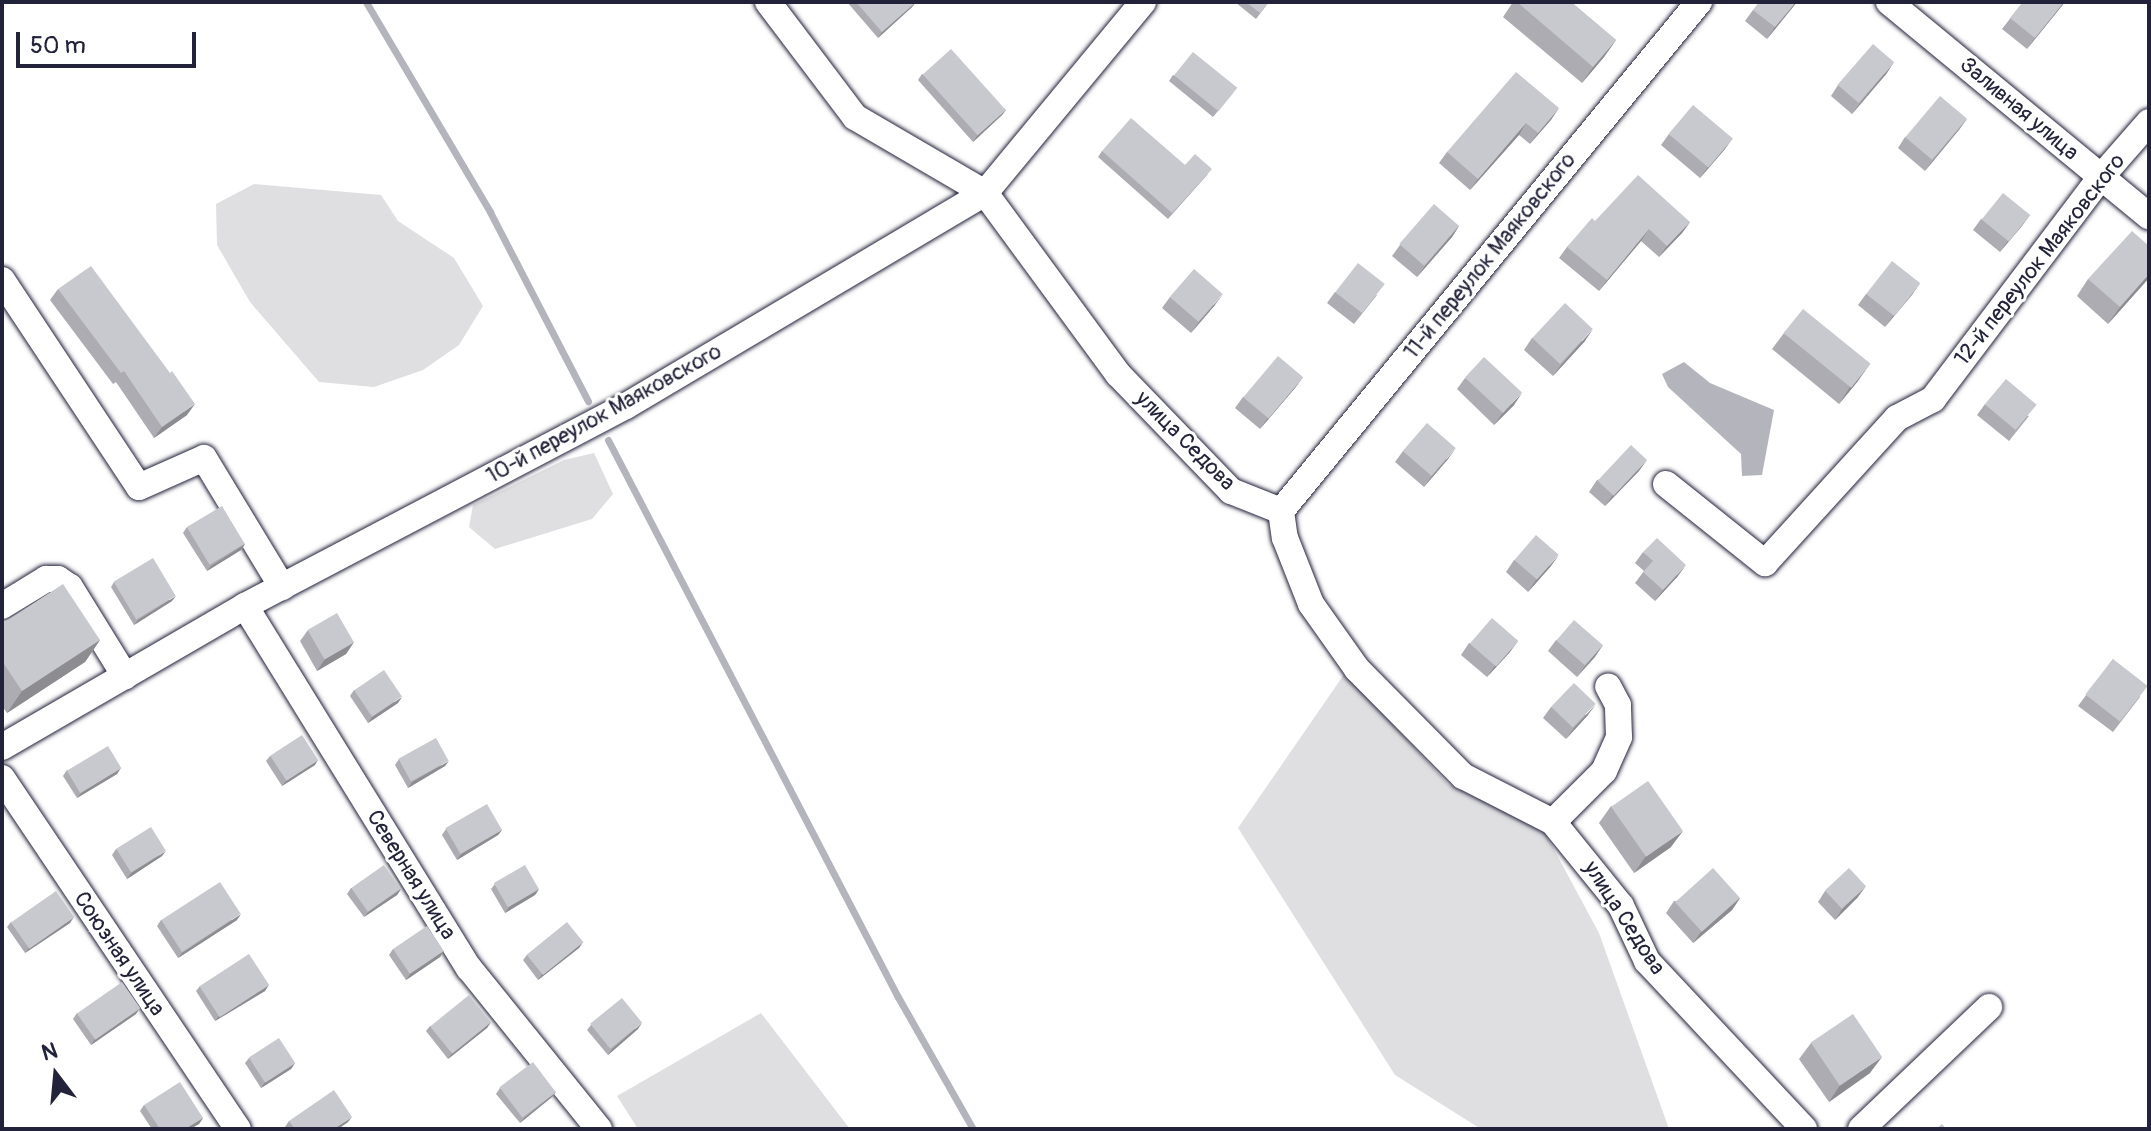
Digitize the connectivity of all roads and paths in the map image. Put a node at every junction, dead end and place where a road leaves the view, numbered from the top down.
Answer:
1 (768, 2) edge
2 (1143, 2) edge
3 (1699, 2) edge
4 (1889, 2) edge
5 (2149, 122) edge
6 (2101, 177) junction
7 (985, 193) junction
8 (2149, 216) edge
9 (2, 280) edge
10 (1666, 484) dead end
11 (1281, 511) junction
12 (282, 587) junction
13 (2, 606) edge
14 (245, 606) junction
15 (125, 676) junction
16 (1608, 686) dead end
17 (2, 747) edge
18 (2, 778) edge
19 (1553, 822) junction
20 (1989, 1007) dead end
21 (238, 1129) edge
22 (599, 1129) edge
23 (1804, 1129) edge
24 (1861, 1129) edge

1 - 7 street, улица Седова
2 - 7 street, 10-й переулок Маяковского
3 - 11 street, 11-й переулок Маяковского
4 - 6 street, Заливная улица
5 - 6 street, 12-й переулок Маяковского
6 - 8 street, Заливная улица
6 - 10 street, 12-й переулок Маяковского
7 - 11 street, улица Седова
7 - 12 street, 10-й переулок Маяковского
9 - 12 street
11 - 19 street, улица Седова
12 - 14 street, 10-й переулок Маяковского
13 - 15 street
14 - 15 street, 10-й переулок Маяковского
14 - 22 street, Северная улица
15 - 17 street, 10-й переулок Маяковского
16 - 19 street
18 - 21 street, Союзная улица
19 - 23 street, улица Седова
20 - 24 street

